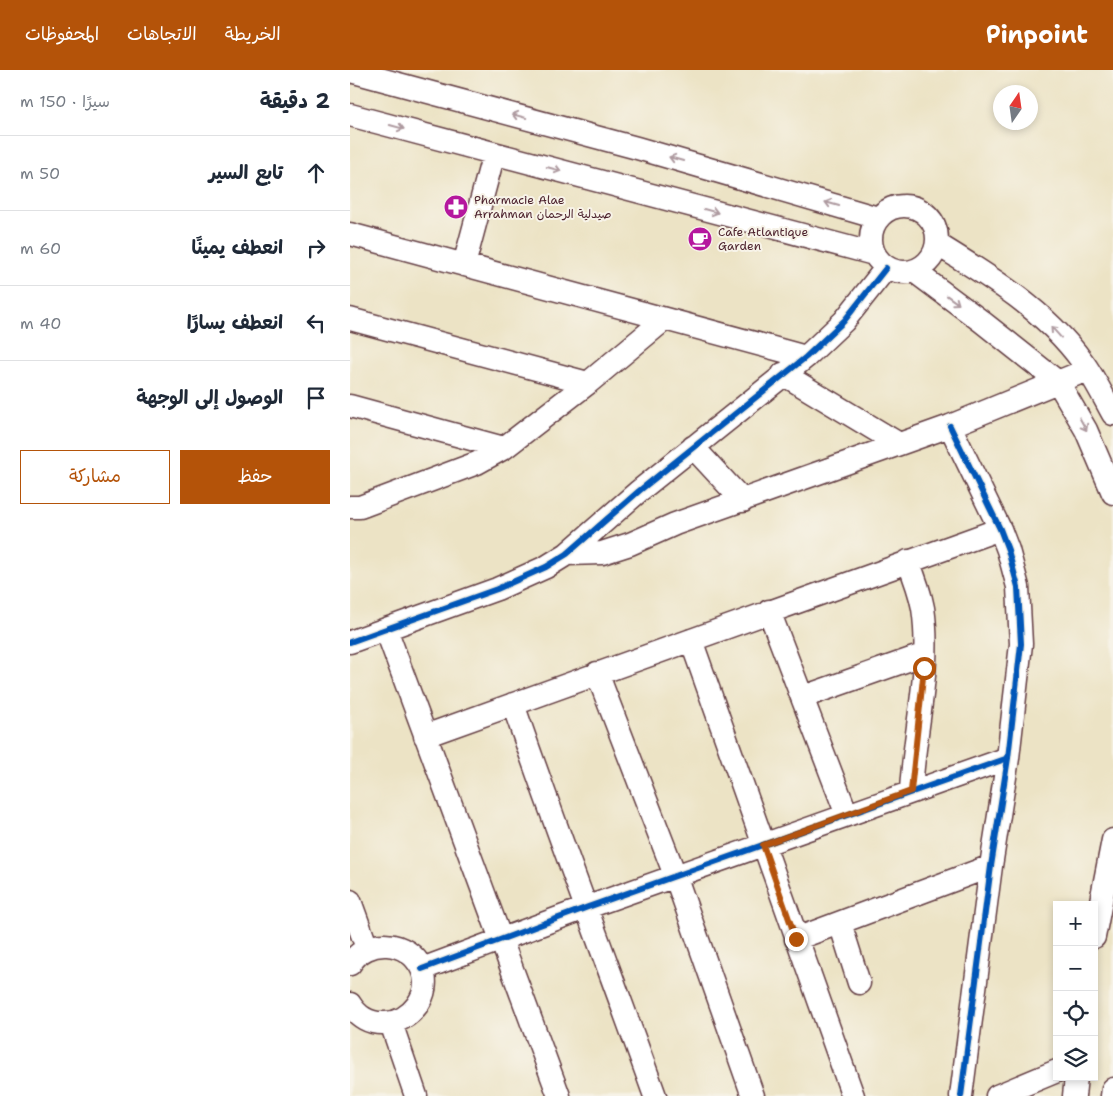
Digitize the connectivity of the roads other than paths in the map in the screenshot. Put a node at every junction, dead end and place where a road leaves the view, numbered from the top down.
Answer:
1 (350, 71) edge
2 (350, 115) edge
3 (494, 153) junction
4 (878, 218) junction
5 (350, 234) edge
6 (938, 244) junction
7 (880, 261) junction
8 (464, 265) junction
9 (914, 272) junction
10 (350, 319) edge
11 (665, 319) junction
12 (806, 357) junction
13 (1087, 370) junction
14 (783, 374) junction
15 (1058, 382) junction
16 (588, 383) junction
17 (350, 406) edge
18 (1113, 414) edge
19 (950, 426) junction
20 (899, 444) junction
21 (694, 447) junction
22 (504, 448) junction
23 (1113, 493) edge
24 (743, 501) junction
25 (350, 506) edge
26 (1000, 529) junction
27 (566, 554) junction
28 (908, 561) junction
29 (769, 611) junction
30 (386, 629) junction
31 (691, 640) junction
32 (350, 642) edge
33 (925, 654) junction
34 (597, 673) junction
35 (803, 697) junction
36 (513, 704) junction
37 (425, 736) junction
38 (1008, 758) junction
39 (911, 791) junction
40 (847, 814) junction
41 (1113, 840) edge
42 (763, 845) junction
43 (991, 866) junction
44 (675, 875) junction
45 (350, 901) edge
46 (588, 907) junction
47 (1098, 917) edge
48 (840, 923) junction
49 (501, 939) junction
50 (796, 939) junction
51 (367, 948) junction
52 (350, 964) edge
53 (422, 969) junction
54 (859, 983) dead end
55 (350, 1004) edge
56 (391, 1023) junction
57 (1053, 1073) edge
58 (1076, 1081) edge
59 (1113, 1089) edge
60 (416, 1096) edge
61 (559, 1096) edge
62 (655, 1096) edge
63 (753, 1096) edge
64 (853, 1096) edge
65 (961, 1096) edge
66 (997, 1096) edge
67 (1074, 1096) edge
68 (1112, 1096) edge

4 -> 1 street
2 -> 3 street
3 -> 7 street
3 - 8 street
4 - 6 street
4 - 7 street
5 - 8 street
6 - 9 street
13 -> 6 street
7 - 9 street
7 - 12 street
8 - 11 street
9 -> 15 street
10 - 16 street
11 - 12 street
11 - 16 street
12 - 14 street
13 - 15 street
13 - 18 street
14 - 20 street
14 - 21 street
15 - 19 street
15 -> 23 street
16 - 22 street
17 - 22 street
19 - 20 street
19 - 26 street
20 - 24 street
21 - 24 street
21 - 27 street
22 - 25 street
24 - 27 street
26 - 28 street
26 - 38 street
27 - 30 street
28 - 29 street
28 - 33 street
29 - 31 street
29 - 35 street
30 - 32 street
30 - 37 street
31 - 34 street
31 - 42 street
33 - 35 street
33 - 39 street
34 - 36 street
34 - 44 street
35 - 40 street
36 - 37 street
36 - 46 street
37 - 49 street
38 - 39 street
38 - 43 street
39 - 40 street
40 - 42 street
41 - 47 street
42 - 44 street
42 - 50 street
43 - 48 street
43 - 65 street
44 - 46 street
44 - 63 street
45 - 51 street
46 - 49 street
46 - 62 street
48 - 50 street
48 - 54 street
49 - 53 street
49 - 61 street
50 - 64 street
51 - 52 street
51 - 53 street
53 - 56 street
55 - 56 street
56 - 60 street
57 - 66 street
58 - 67 street
59 - 68 street

